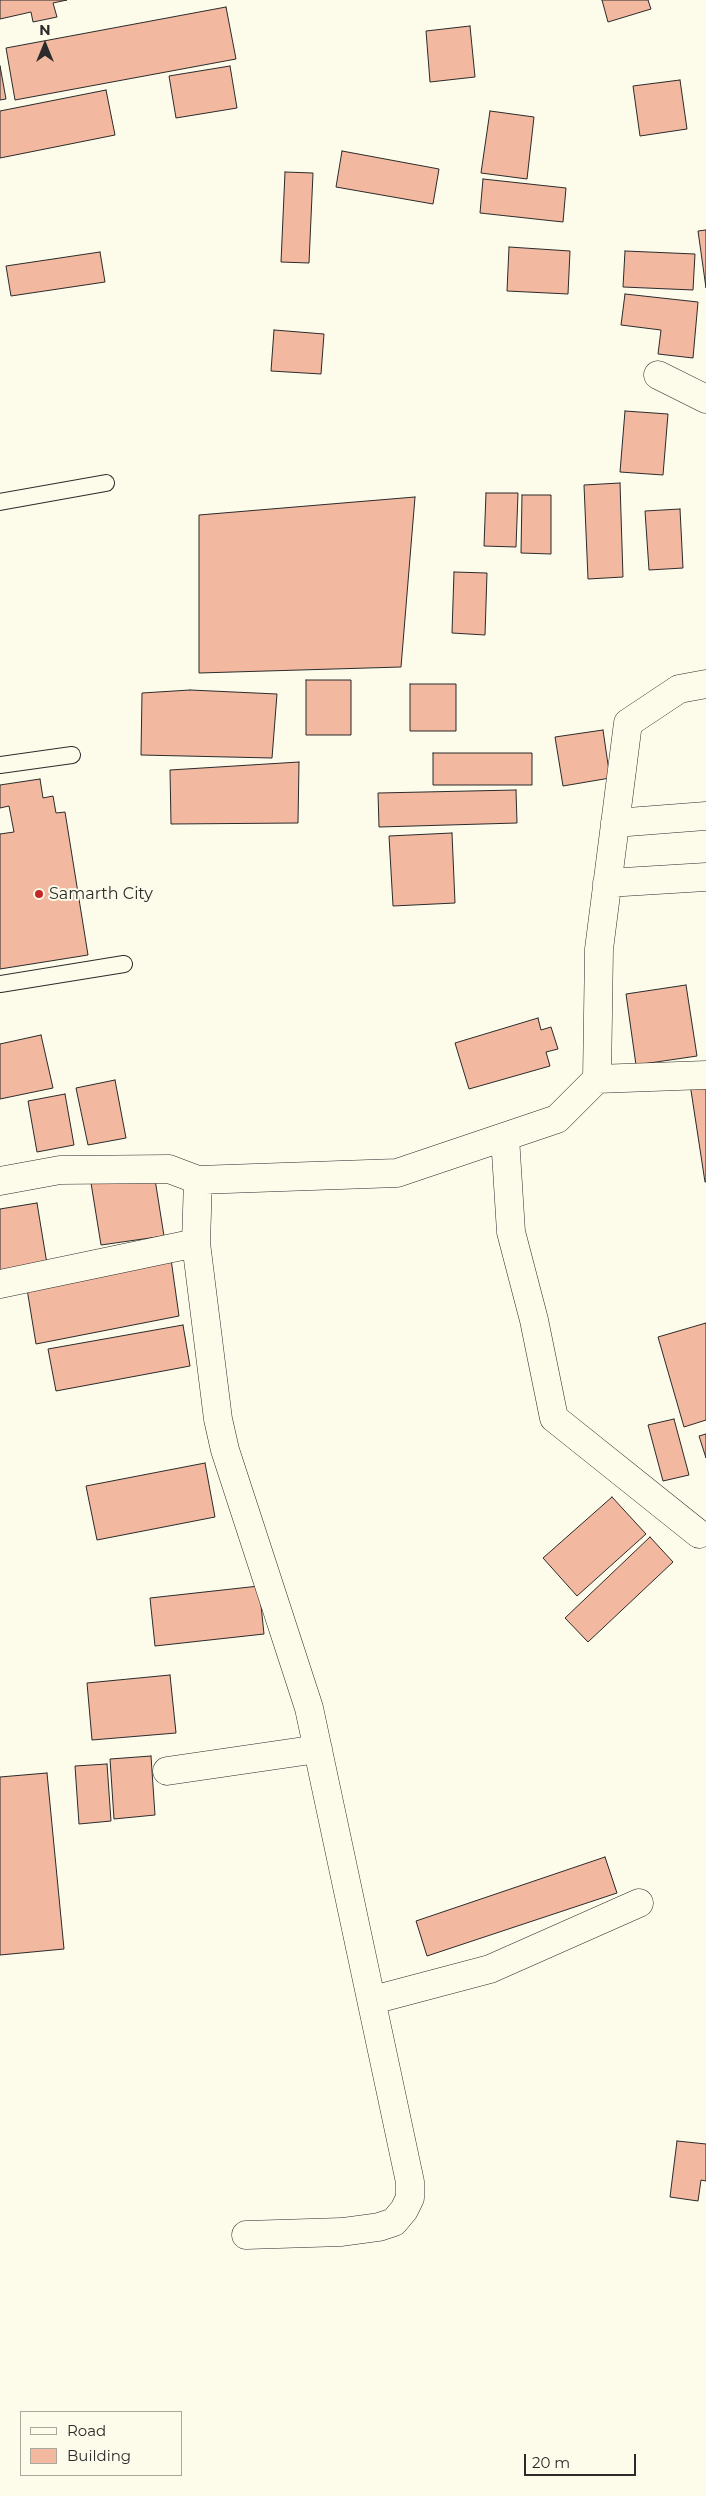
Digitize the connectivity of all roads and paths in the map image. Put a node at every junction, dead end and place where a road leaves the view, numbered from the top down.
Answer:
1 (658, 375) dead end
2 (706, 399) edge
3 (106, 484) dead end
4 (0, 502) edge
5 (706, 684) edge
6 (72, 755) dead end
7 (0, 765) edge
8 (706, 816) edge
9 (615, 822) junction
10 (706, 877) edge
11 (607, 883) junction
12 (124, 964) dead end
13 (0, 984) edge
14 (706, 1075) edge
15 (597, 1080) junction
16 (505, 1137) junction
17 (198, 1180) junction
18 (0, 1182) edge
19 (196, 1243) junction
20 (0, 1284) edge
21 (699, 1534) dead end
22 (318, 1749) junction
23 (167, 1771) dead end
24 (639, 1902) dead end
25 (373, 2000) junction
26 (246, 2235) dead end

1 - 2 street
3 - 4 lane
5 - 9 street
6 - 7 lane
8 - 9 street
9 - 11 street
10 - 11 street
11 - 15 street
12 - 13 lane
14 - 15 street
15 - 16 street
16 - 17 street
16 - 21 street
17 - 18 street
17 - 19 street
19 - 20 street
19 - 22 street
22 - 23 street
22 - 25 street
24 - 25 street
25 - 26 street

